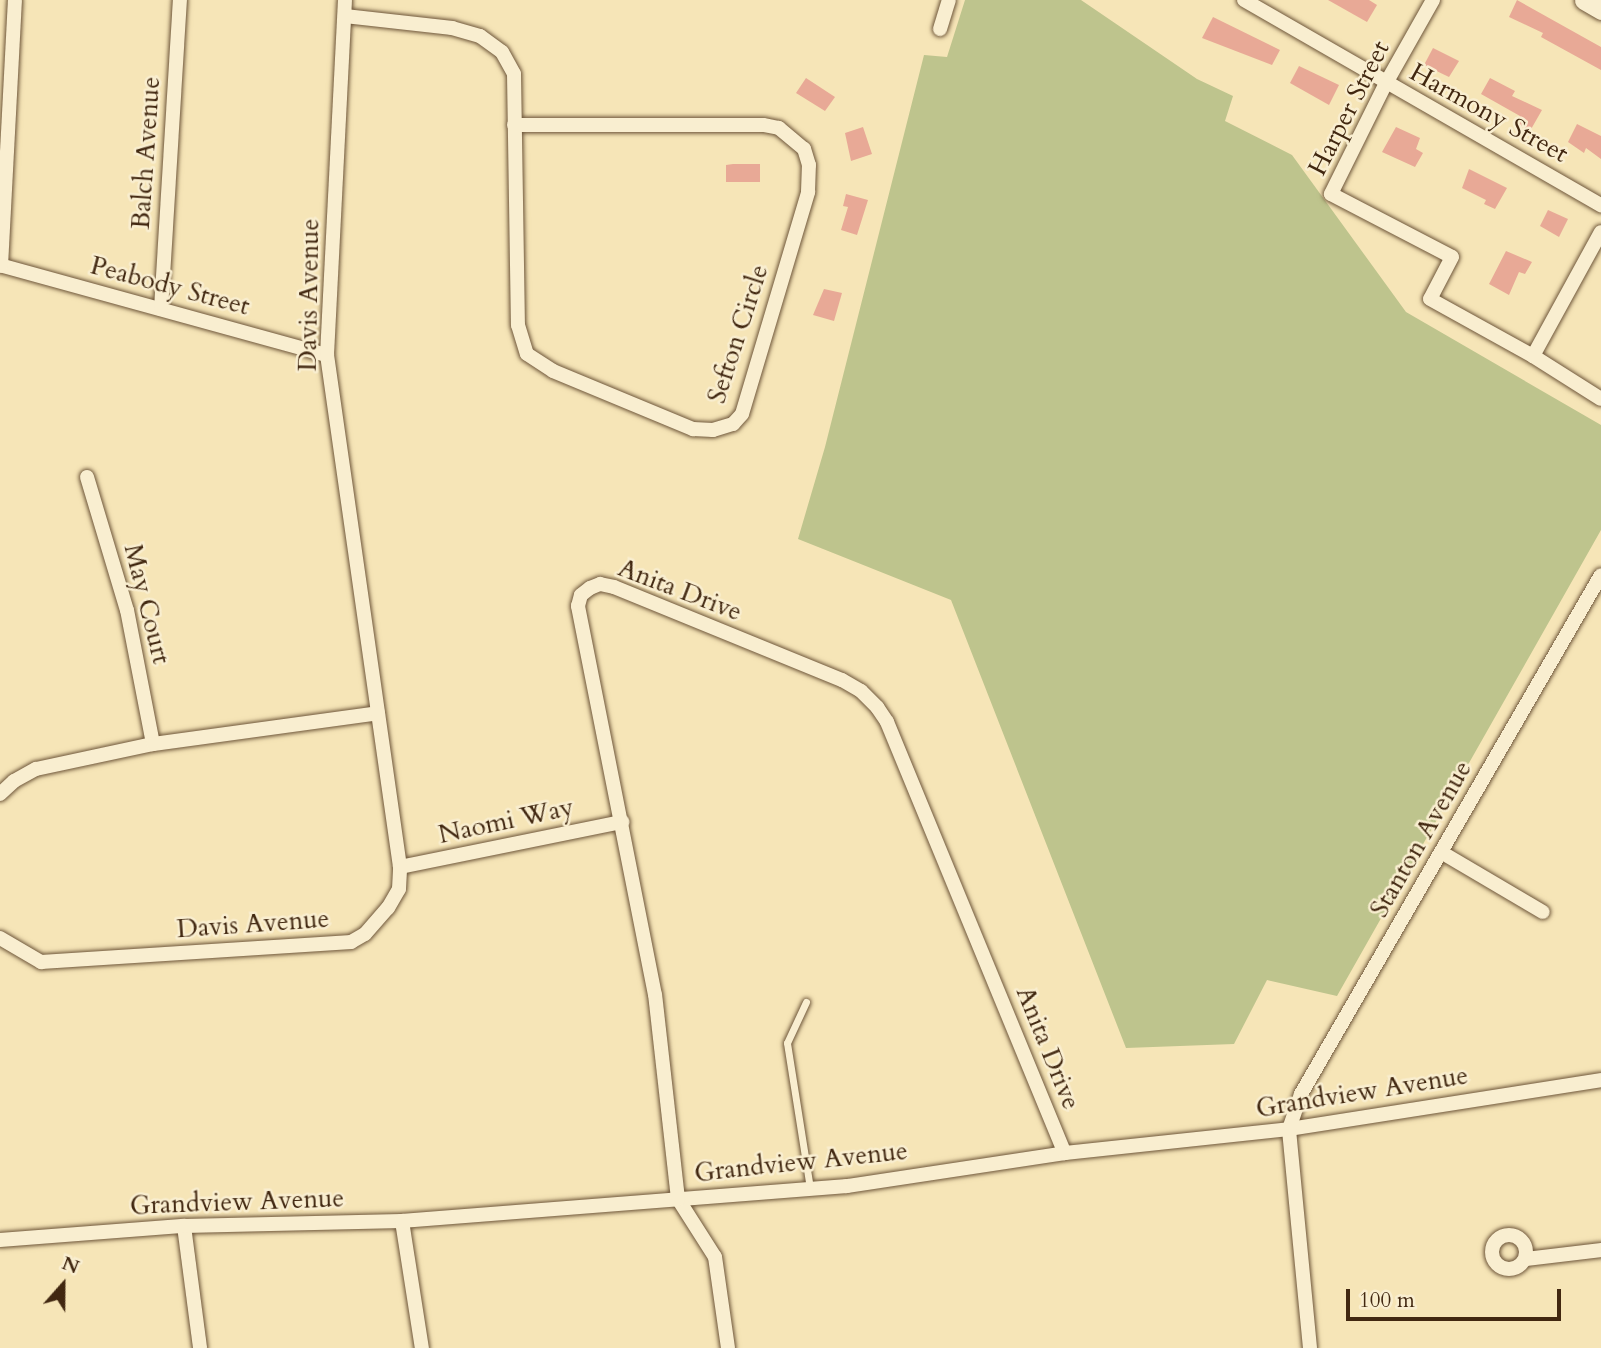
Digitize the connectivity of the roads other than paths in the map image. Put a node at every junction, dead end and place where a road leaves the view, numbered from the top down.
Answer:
1 (15, 0) edge
2 (180, 0) edge
3 (345, 0) edge
4 (950, 0) edge
5 (1244, 0) edge
6 (1433, 0) edge
7 (1584, 0) edge
8 (1601, 10) edge
9 (345, 16) junction
10 (940, 29) dead end
11 (1386, 83) junction
12 (514, 125) junction
13 (1601, 205) edge
14 (1601, 232) edge
15 (1, 265) edge
16 (161, 309) junction
17 (327, 355) junction
18 (1533, 356) junction
19 (1601, 399) edge
20 (87, 477) dead end
21 (1601, 575) edge
22 (378, 713) junction
23 (153, 744) junction
24 (0, 794) edge
25 (622, 822) junction
26 (1441, 852) junction
27 (400, 867) junction
28 (1543, 912) dead end
29 (0, 938) edge
30 (806, 1002) dead end
31 (1601, 1080) edge
32 (1289, 1129) junction
33 (1065, 1153) junction
34 (810, 1189) junction
35 (678, 1199) junction
36 (402, 1221) junction
37 (184, 1226) junction
38 (0, 1240) edge
39 (1601, 1250) edge
40 (1526, 1259) dead end
41 (200, 1348) edge
42 (422, 1348) edge
43 (728, 1348) edge
44 (1310, 1348) edge

1 - 15 street
2 - 16 street, Balch Avenue
3 - 9 street, Davis Avenue
4 - 10 street
5 - 11 street, Harmony Street
6 - 11 street, Harper Street
7 - 8 main road
9 - 12 street, Sefton Circle
9 - 17 street, Davis Avenue
11 - 13 street, Harmony Street
11 - 18 street, Harper Street
12 - 12 street, Sefton Circle
14 - 18 street
15 - 16 street, Peabody Street
16 - 17 street, Peabody Street
17 - 22 street, Davis Avenue
18 - 19 street
20 - 23 street, May Court
21 - 26 street, Stanton Avenue
22 - 23 street
22 - 27 street, Davis Avenue
23 - 24 street
25 - 27 street, Naomi Way
25 - 33 street, Anita Drive
25 - 35 street, Anita Drive
26 - 28 street
26 - 32 street, Stanton Avenue
27 - 29 street, Davis Avenue
30 - 34 lane
31 - 32 street, Grandview Avenue
32 - 33 street, Grandview Avenue
32 - 44 street
33 - 34 street, Grandview Avenue
34 - 35 street, Grandview Avenue
35 - 36 street, Grandview Avenue
35 - 43 street
36 - 37 street, Grandview Avenue
36 - 42 street
37 - 38 street, Grandview Avenue
37 - 41 street
39 - 40 street

